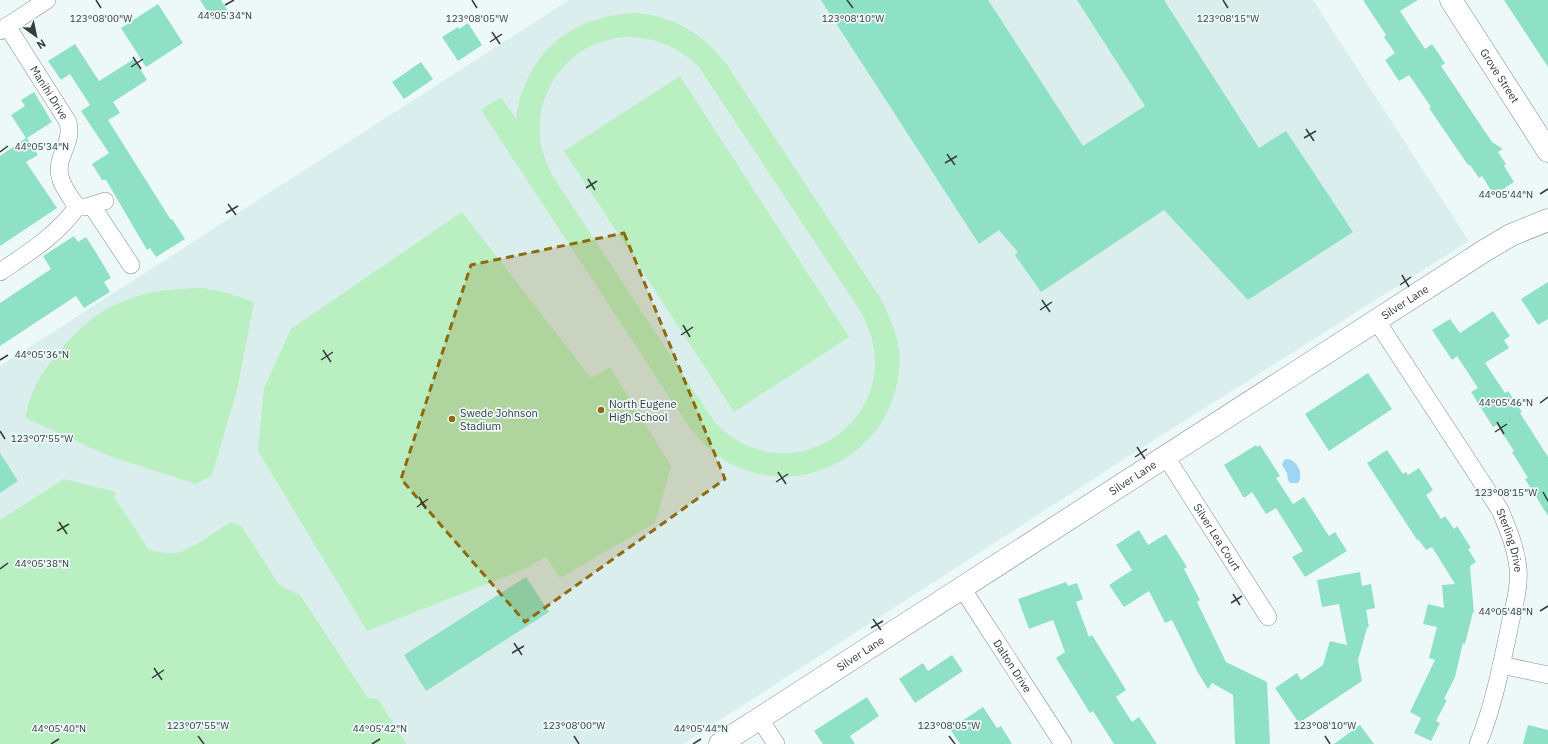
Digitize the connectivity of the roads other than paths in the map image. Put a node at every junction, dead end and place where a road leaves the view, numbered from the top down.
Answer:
1 (48, 0) edge
2 (1451, 0) edge
3 (4, 28) edge
4 (1548, 151) edge
5 (92, 205) junction
6 (1548, 220) edge
7 (131, 265) dead end
8 (0, 272) edge
9 (1376, 320) junction
10 (1166, 457) junction
11 (962, 588) junction
12 (1268, 617) dead end
13 (1501, 665) junction
14 (1548, 675) edge
15 (760, 719) junction
16 (720, 744) edge
17 (776, 744) edge
18 (1063, 744) edge
19 (1478, 744) edge

1 - 3 street
2 - 4 street, Grove Street
3 - 5 street, Manihi Drive
5 - 7 street, Manihi Drive
5 - 8 street
6 - 9 street, Silver Lane
9 - 10 street, Silver Lane
9 - 13 street, Sterling Drive
10 - 11 street, Silver Lane
10 - 12 street, Silver Lea Court
11 - 15 street, Silver Lane
11 - 18 street, Dalton Drive
13 - 14 street
13 - 19 street, Sterling Drive
15 - 16 street, Silver Lane
15 - 17 street

